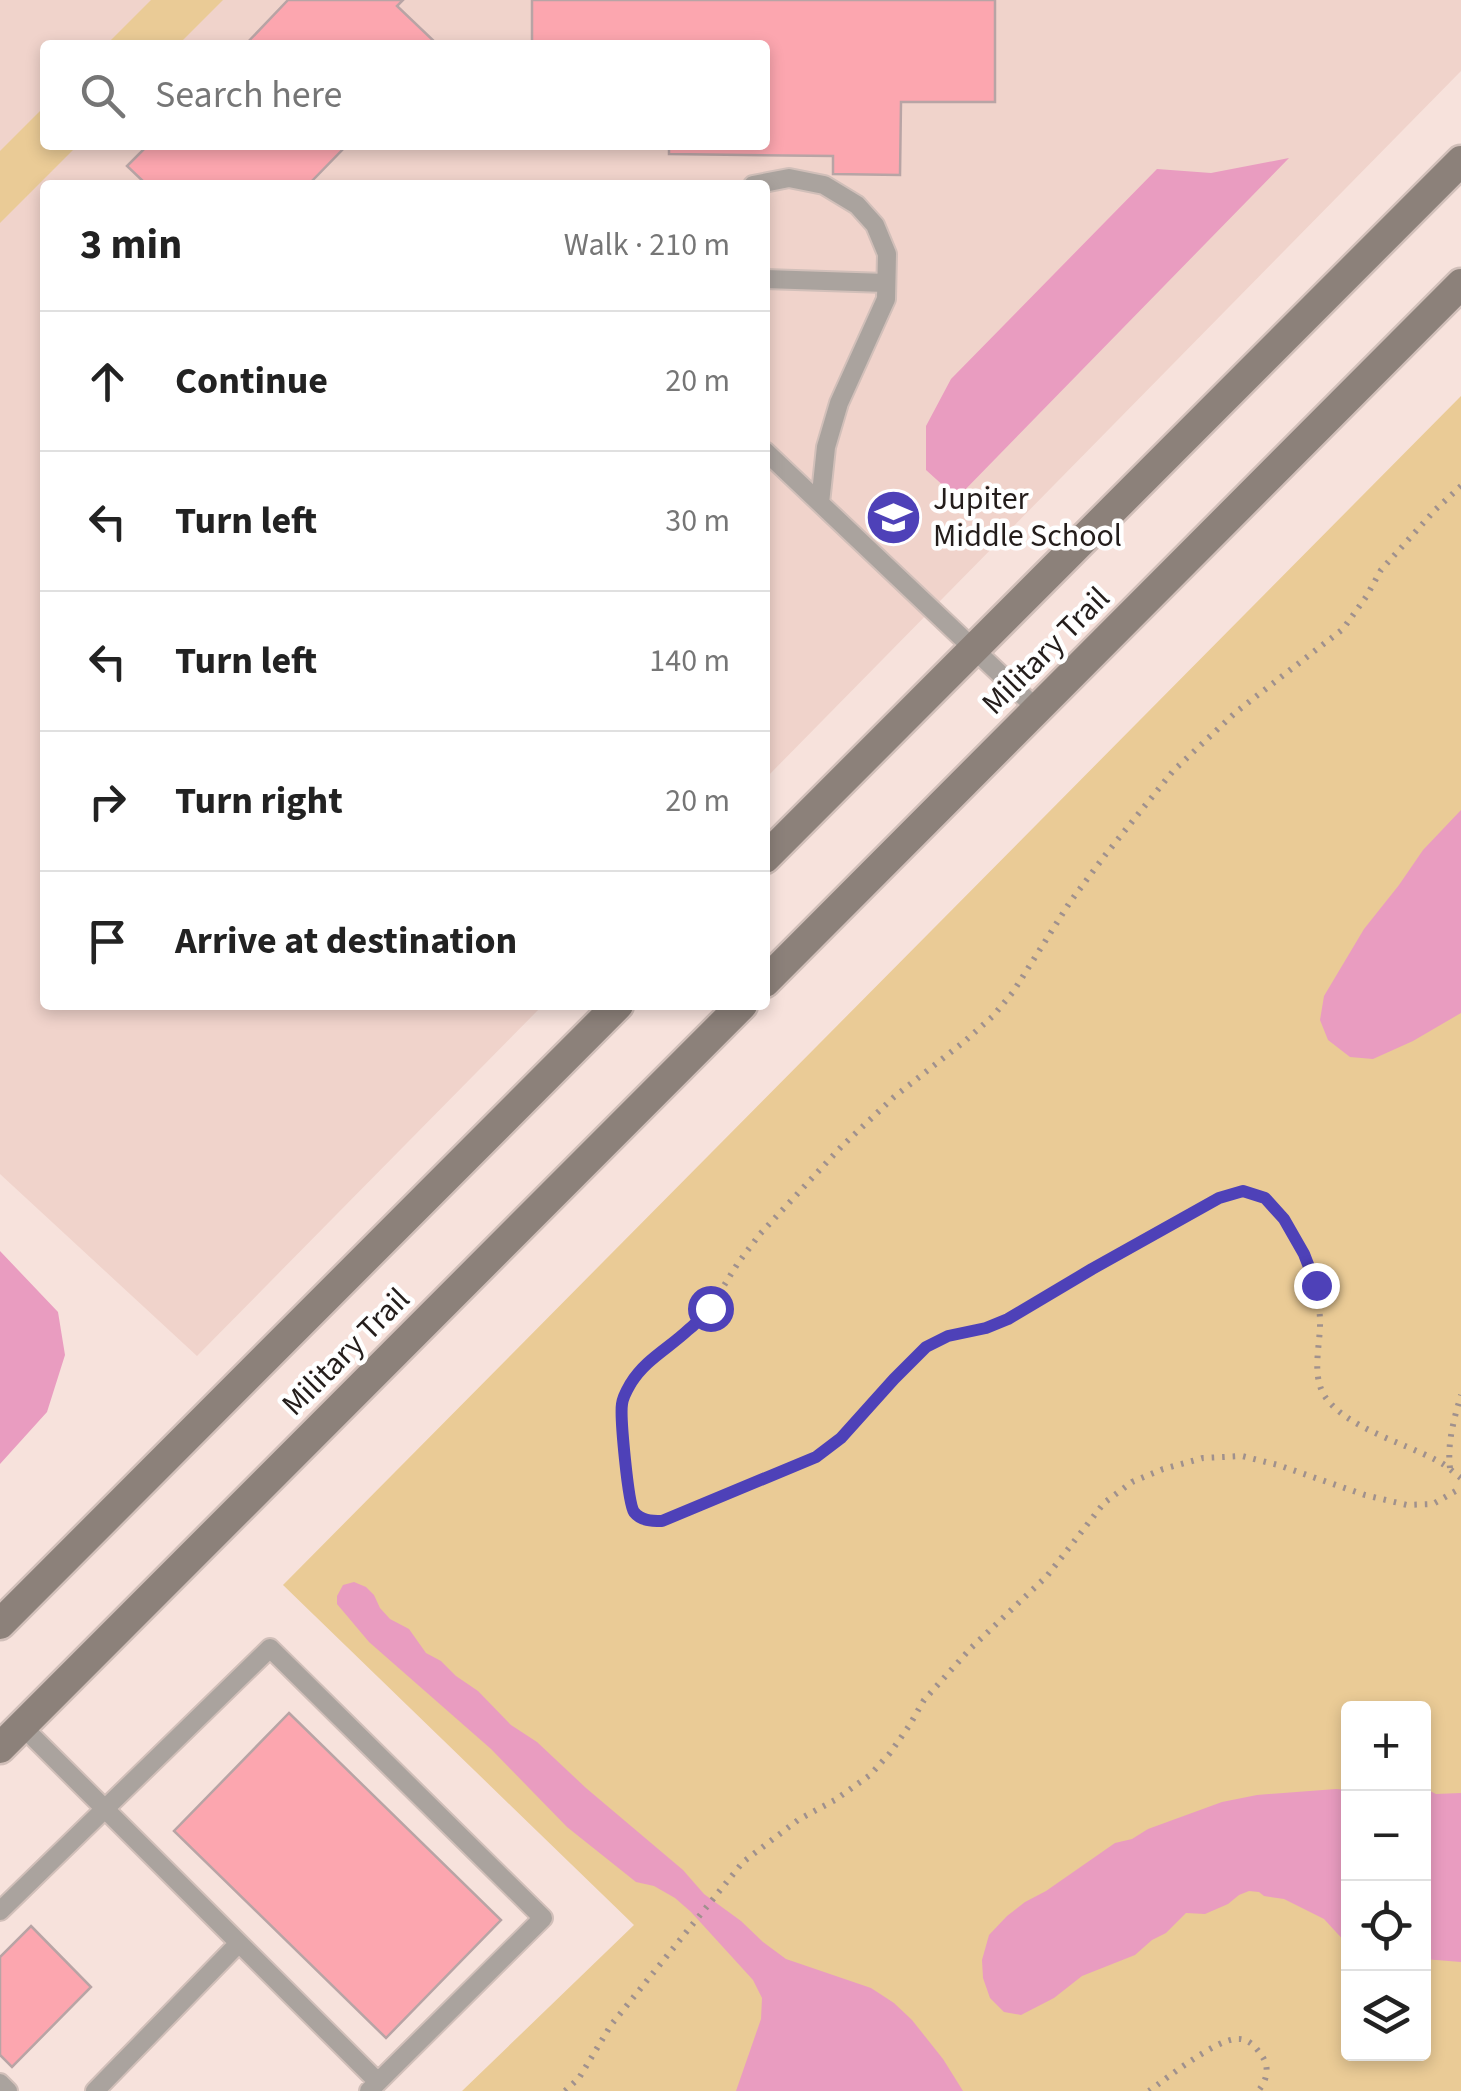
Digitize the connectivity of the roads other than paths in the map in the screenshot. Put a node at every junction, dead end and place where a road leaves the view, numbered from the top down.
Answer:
1 (1461, 161) edge
2 (770, 182) edge
3 (770, 279) edge
4 (886, 283) junction
5 (1461, 284) edge
6 (770, 457) edge
7 (820, 503) junction
8 (973, 650) junction
9 (1038, 708) junction
10 (770, 853) edge
11 (770, 977) edge
12 (613, 1010) edge
13 (737, 1010) edge
14 (0, 1624) edge
15 (22, 1726) junction
16 (0, 1748) edge
17 (105, 1808) junction
18 (0, 1911) edge
19 (239, 1943) junction
20 (0, 2083) edge
21 (373, 2086) edge
22 (8, 2091) edge
23 (95, 2091) edge

1 - 8 main road, Military Trail
2 - 4 lane
3 - 4 lane
4 - 7 lane
5 - 9 main road, Military Trail
6 - 7 lane
7 - 8 lane
8 - 9 lane
8 - 10 main road, Military Trail
9 - 11 main road, Military Trail
12 - 14 main road, Military Trail
13 - 15 main road, Military Trail
15 - 16 main road, Military Trail
15 - 17 lane
17 - 18 lane
17 - 19 lane
17 - 21 lane
19 - 21 lane
19 - 23 lane
20 - 22 lane

